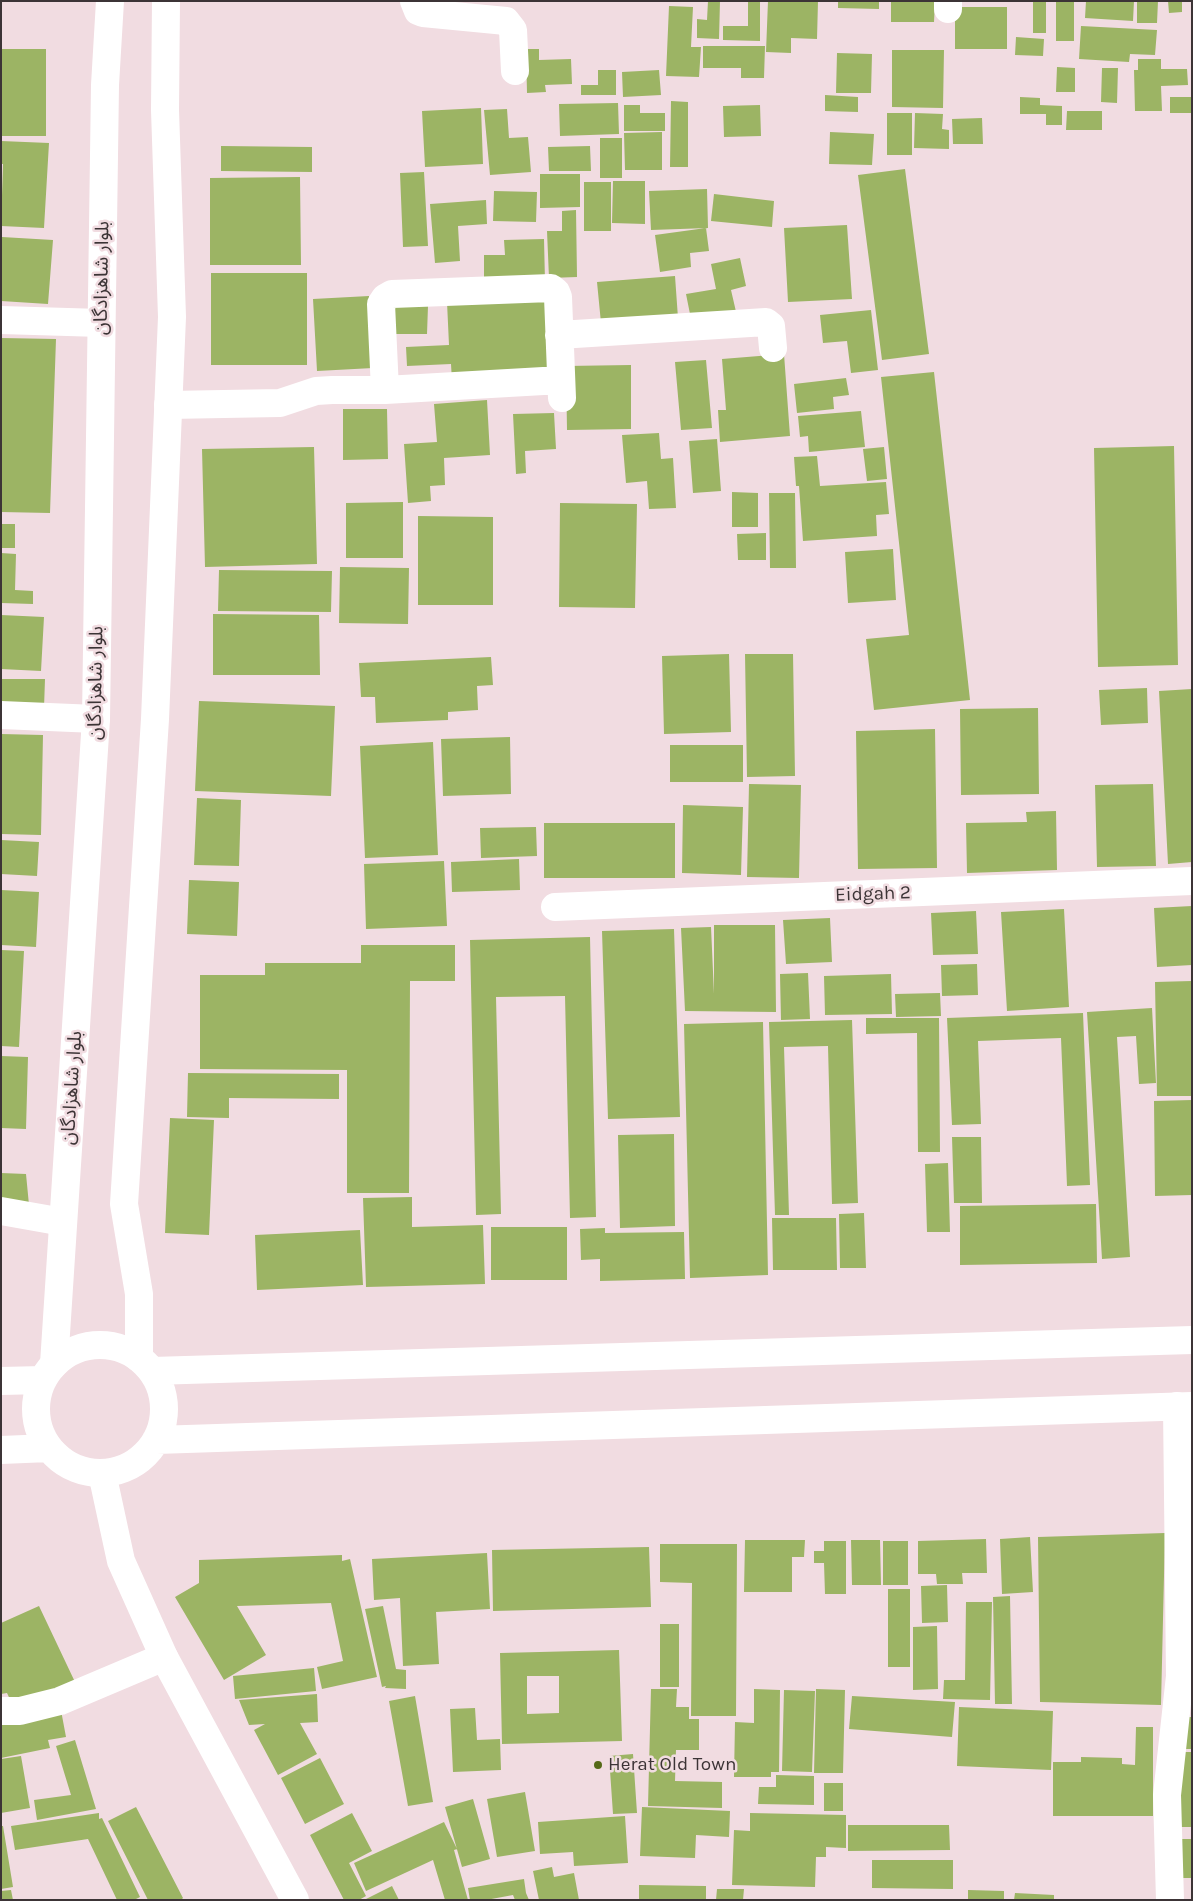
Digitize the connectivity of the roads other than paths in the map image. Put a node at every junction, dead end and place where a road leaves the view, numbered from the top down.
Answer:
1 (110, 1) edge
2 (166, 1) edge
3 (414, 1) edge
4 (515, 71) dead end
5 (1, 320) edge
6 (101, 324) junction
7 (559, 335) junction
8 (773, 348) dead end
9 (385, 390) junction
10 (168, 405) junction
11 (1, 715) edge
12 (96, 719) junction
13 (1192, 881) edge
14 (555, 907) dead end
15 (1, 1211) edge
16 (63, 1222) junction
17 (1192, 1340) edge
18 (146, 1365) junction
19 (48, 1372) junction
20 (1, 1381) edge
21 (1185, 1406) edge
22 (156, 1440) junction
23 (49, 1448) junction
24 (1, 1450) edge
25 (102, 1473) junction
26 (164, 1656) junction
27 (1, 1711) edge
28 (294, 1900) edge
29 (1170, 1900) edge

1 - 6 main road, بلوار شاهزادگان
2 - 10 main road
3 - 4 main road
5 - 6 main road
6 - 12 main road, بلوار شاهزادگان
7 - 8 main road
7 - 9 main road
7 - 9 main road
9 - 10 main road
10 - 18 main road
11 - 12 main road
12 - 16 main road, بلوار شاهزادگان
13 - 14 main road, Eidgah 2
15 - 16 main road
16 - 19 main road, بلوار شاهزادگان
17 - 18 main road
18 - 19 main road
18 - 22 main road
19 - 20 main road
19 - 23 main road
21 - 22 main road
21 - 29 main road
22 - 25 main road
23 - 24 main road
23 - 25 main road
25 - 26 main road
26 - 27 main road
26 - 28 main road

